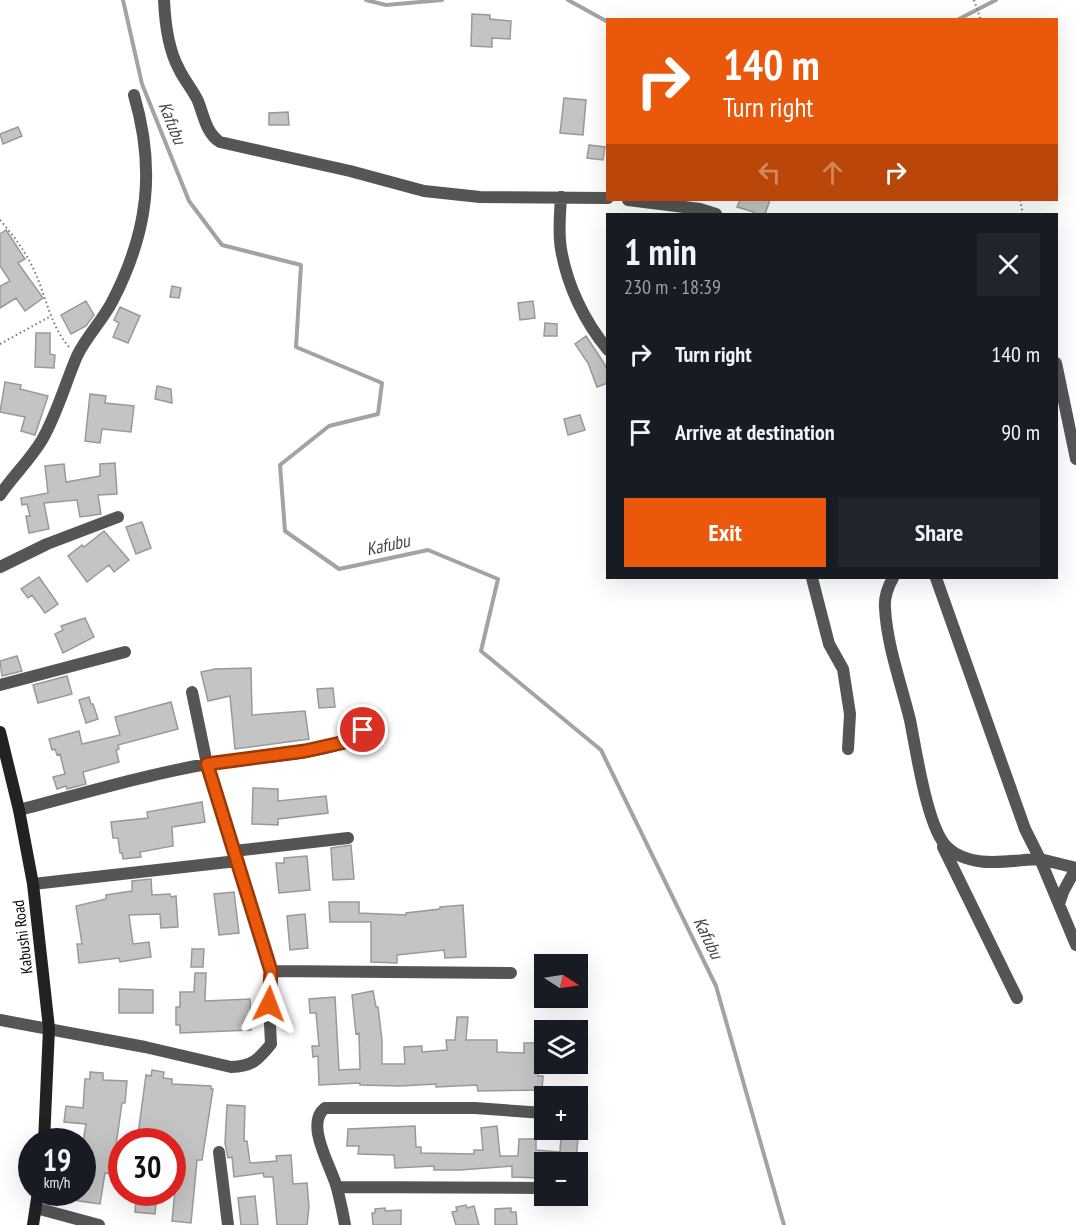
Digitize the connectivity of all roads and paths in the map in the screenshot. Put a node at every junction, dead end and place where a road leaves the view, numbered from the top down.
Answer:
1 (164, 0) edge
2 (974, 0) edge
3 (980, 18) edge
4 (134, 95) dead end
5 (561, 197) junction
6 (606, 198) edge
7 (638, 201) edge
8 (712, 213) edge
9 (0, 220) edge
10 (51, 316) junction
11 (0, 344) edge
12 (606, 347) edge
13 (78, 355) junction
14 (1058, 372) edge
15 (1076, 457) edge
16 (0, 495) edge
17 (118, 517) dead end
18 (0, 567) edge
19 (812, 579) edge
20 (893, 579) edge
21 (936, 579) edge
22 (125, 652) dead end
23 (0, 685) edge
24 (192, 692) dead end
25 (366, 718) dead end
26 (0, 732) edge
27 (848, 749) dead end
28 (207, 764) junction
29 (19, 810) junction
30 (348, 838) dead end
31 (940, 840) junction
32 (236, 856) junction
33 (1040, 859) junction
34 (1076, 868) edge
35 (33, 884) junction
36 (1059, 904) junction
37 (1076, 945) edge
38 (271, 971) junction
39 (511, 972) dead end
40 (1017, 998) dead end
41 (0, 1020) edge
42 (49, 1028) junction
43 (534, 1112) edge
44 (45, 1128) edge
45 (219, 1152) dead end
46 (337, 1187) junction
47 (534, 1188) edge
48 (36, 1208) joint
49 (33, 1225) edge
50 (99, 1225) edge
51 (228, 1225) edge
52 (345, 1225) edge

1 - 5 street
2 - 3 path
4 - 13 street
5 - 6 street
5 - 12 street
7 - 8 street
9 - 10 path
10 - 11 path
10 - 13 path
13 - 16 street
14 - 15 street
17 - 18 street
19 - 27 street
20 - 31 street
21 - 33 street
22 - 23 street
24 - 28 street
25 - 28 street
26 - 29 main road, Kabushi Road
28 - 29 street
28 - 32 street
29 - 35 main road, Kabushi Road
30 - 32 street
31 - 33 street
31 - 40 street
32 - 35 street
32 - 38 street
33 - 34 street
33 - 36 street
34 - 36 street
35 - 42 main road, Kabushi Road
36 - 37 street
38 - 39 street
38 - 42 street
41 - 42 street
42 - 44 main road, Kabushi Road
43 - 46 street
45 - 51 street
46 - 47 street
46 - 52 street
48 - 49 main road
48 - 50 street

